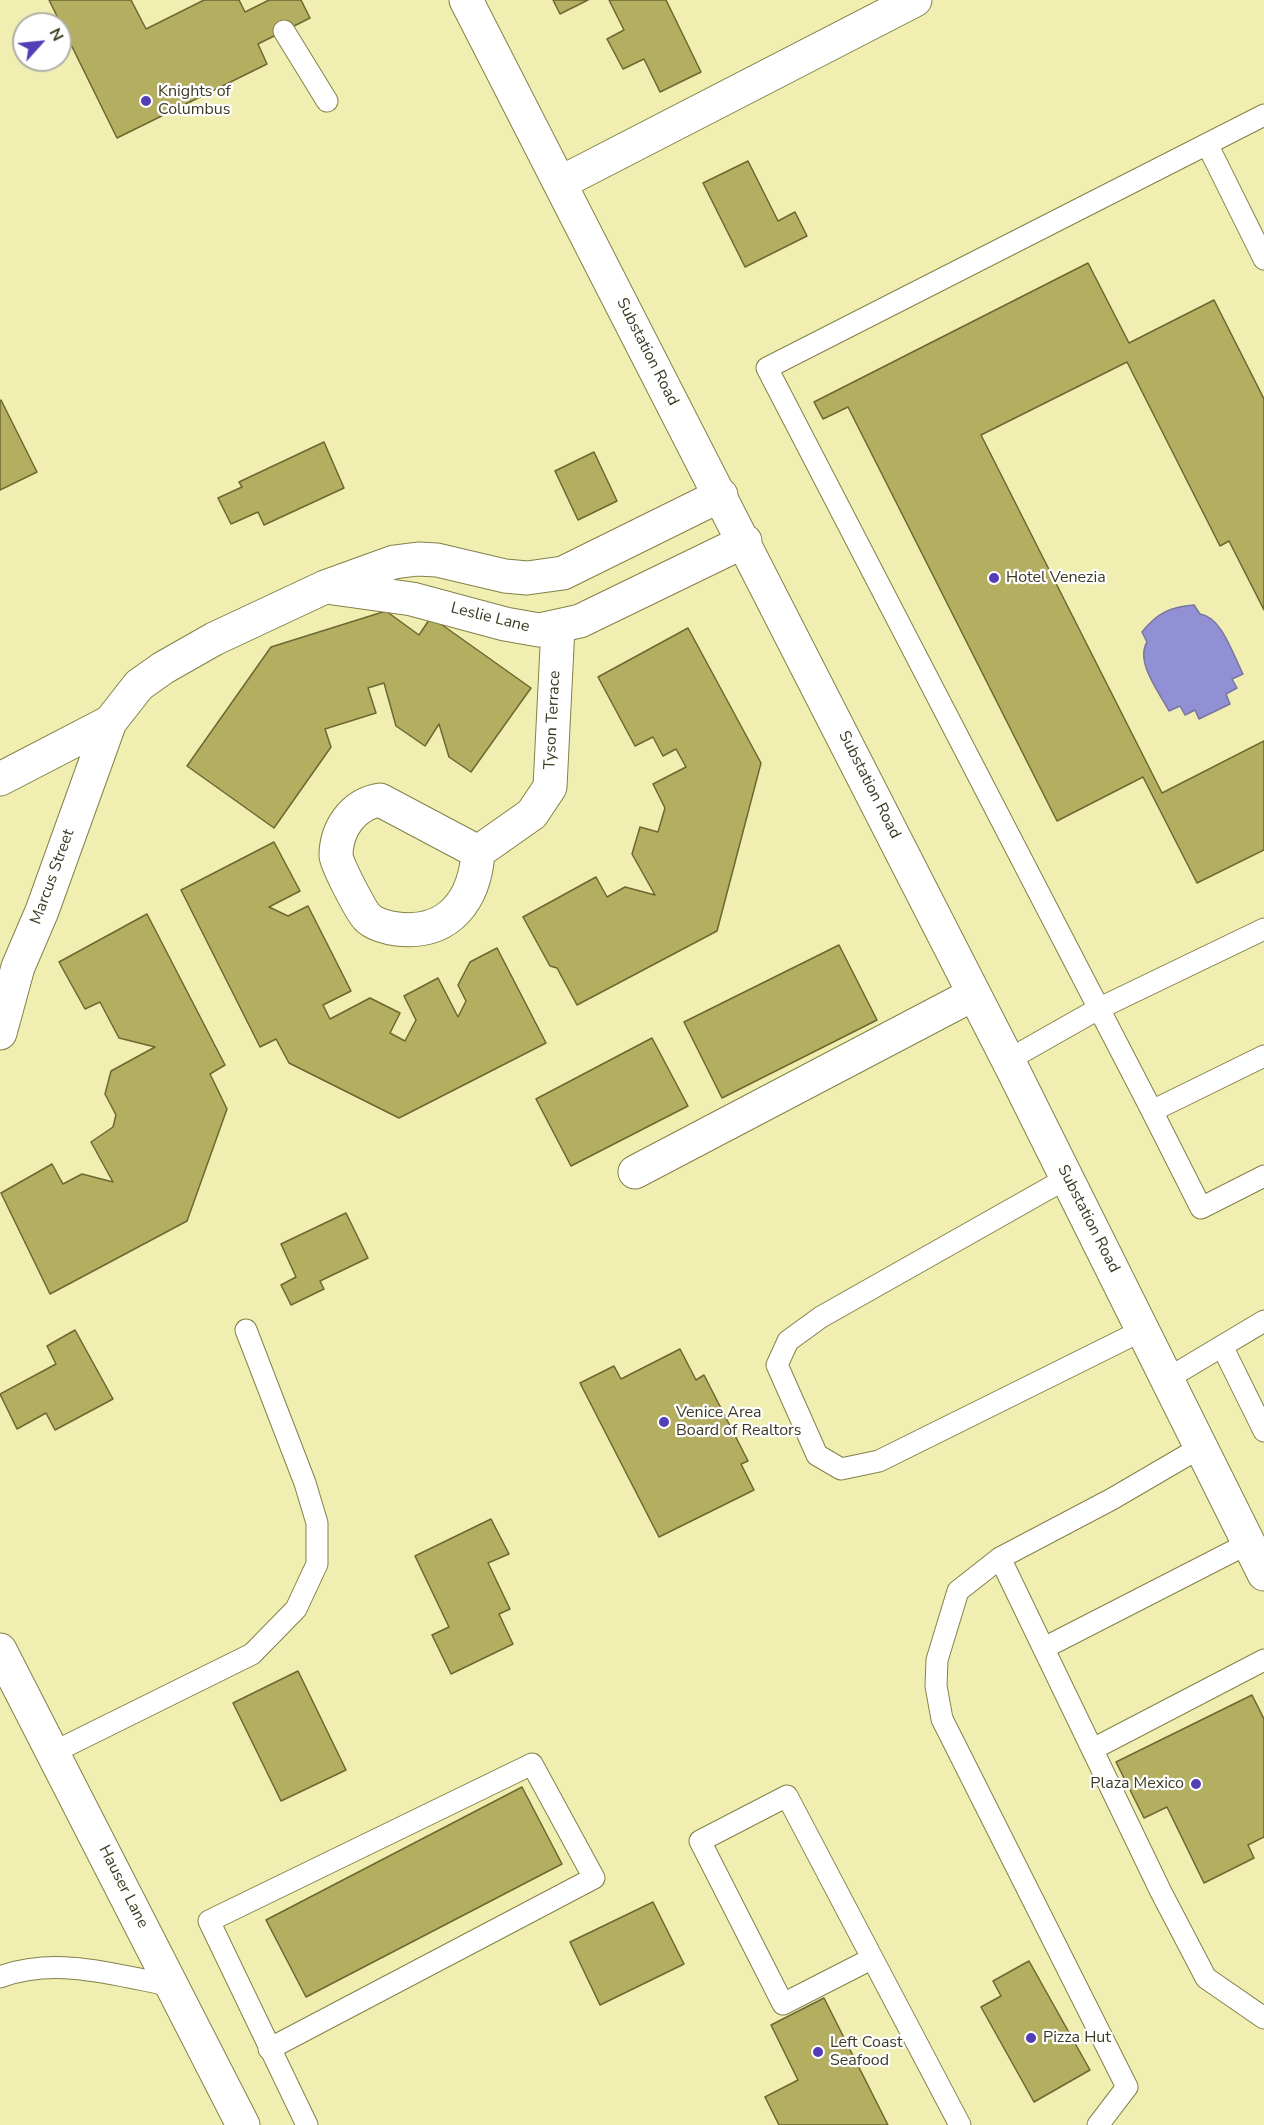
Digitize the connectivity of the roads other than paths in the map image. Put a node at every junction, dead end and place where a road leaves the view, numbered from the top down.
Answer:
1 (466, 0) edge
2 (915, 0) edge
3 (284, 31) dead end
4 (327, 101) dead end
5 (1264, 115) edge
6 (1207, 144) junction
7 (560, 183) junction
8 (1264, 259) edge
9 (721, 495) junction
10 (745, 542) junction
11 (325, 588) junction
12 (558, 627) junction
13 (110, 722) junction
14 (0, 779) edge
15 (478, 852) junction
16 (1264, 929) edge
17 (974, 994) junction
18 (1098, 1009) junction
19 (0, 1033) edge
20 (1264, 1056) edge
21 (1008, 1060) junction
22 (1152, 1111) junction
23 (635, 1172) dead end
24 (1264, 1176) edge
25 (1067, 1178) junction
26 (1264, 1321) edge
27 (246, 1330) dead end
28 (1143, 1330) junction
29 (1222, 1346) junction
30 (1167, 1379) junction
31 (1264, 1431) edge
32 (1201, 1447) junction
33 (1249, 1544) junction
34 (1000, 1558) junction
35 (1264, 1574) edge
36 (1044, 1648) junction
37 (0, 1650) edge
38 (1264, 1660) edge
39 (1093, 1749) junction
40 (54, 1752) junction
41 (871, 1959) junction
42 (0, 1977) edge
43 (173, 1986) junction
44 (1264, 2018) edge
45 (269, 2049) junction
46 (243, 2125) edge
47 (307, 2125) edge
48 (960, 2125) edge
49 (1098, 2125) edge

1 - 7 street, Substation Road
2 - 7 street
3 - 4 lane
5 - 6 lane
6 - 8 lane
6 - 18 lane
7 - 9 street, Substation Road
9 - 10 street, Substation Road
9 - 11 street, Leslie Lane
10 - 12 street, Leslie Lane
10 - 17 street, Substation Road
11 - 12 street, Leslie Lane
11 - 13 street, Leslie Lane
12 - 15 street, Tyson Terrace
13 - 14 street, Leslie Lane
13 - 19 street, Marcus Street
15 - 15 street
16 - 18 lane
17 - 21 street, Substation Road
17 - 23 street
18 - 21 lane
18 - 22 lane
20 - 22 lane
21 - 25 street, Substation Road
22 - 24 lane
25 - 28 street, Substation Road
25 - 28 lane
26 - 29 lane
27 - 40 lane
28 - 30 street, Substation Road
29 - 30 lane
29 - 31 lane
30 - 32 street, Substation Road
32 - 33 street, Substation Road
32 - 34 lane
33 - 35 street, Substation Road
33 - 36 lane
34 - 36 lane
34 - 49 lane
36 - 39 lane
37 - 40 street, Hauser Lane
38 - 39 lane
39 - 44 lane
40 - 43 street, Hauser Lane
41 - 41 lane
41 - 48 lane
42 - 43 lane
43 - 46 street, Hauser Lane
45 - 45 lane
45 - 47 lane

